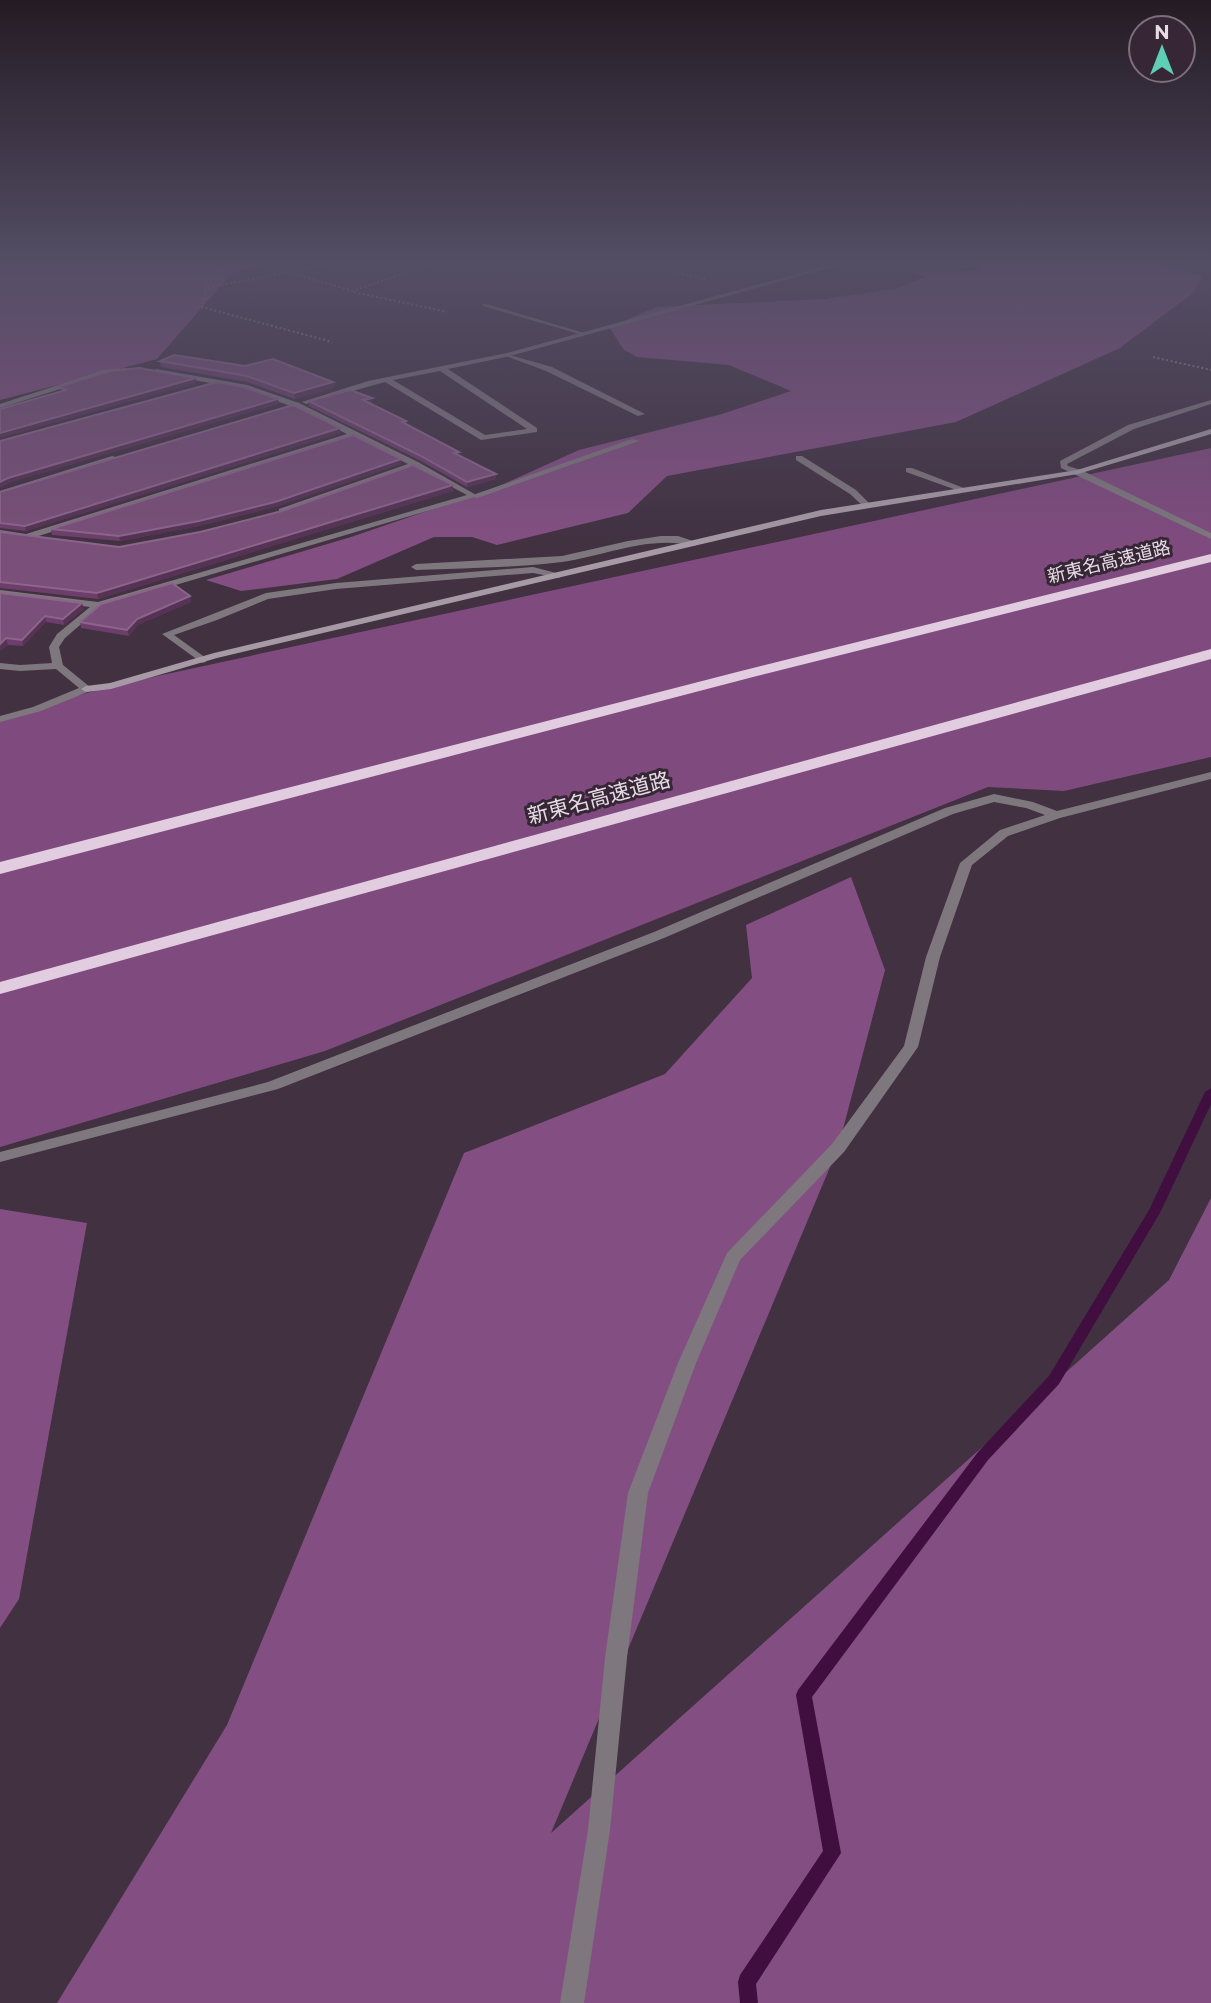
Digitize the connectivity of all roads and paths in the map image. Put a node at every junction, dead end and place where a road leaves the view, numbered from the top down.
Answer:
1 (495, 357) edge
2 (515, 357) edge
3 (1155, 357) edge
4 (441, 368) junction
5 (1211, 370) edge
6 (387, 380) junction
7 (220, 382) junction
8 (194, 389) edge
9 (1211, 401) edge
10 (296, 405) junction
11 (0, 406) edge
12 (284, 409) edge
13 (641, 414) dead end
14 (1211, 431) edge
15 (354, 434) junction
16 (635, 441) dead end
17 (129, 454) edge
18 (799, 458) dead end
19 (415, 464) junction
20 (909, 470) dead end
21 (1078, 472) junction
22 (0, 481) edge
23 (13, 488) junction
24 (965, 490) junction
25 (0, 494) edge
26 (474, 496) junction
27 (868, 506) junction
28 (266, 515) edge
29 (0, 533) edge
30 (1211, 536) edge
31 (26, 537) junction
32 (53, 540) edge
33 (694, 543) junction
34 (1211, 558) edge
35 (416, 567) dead end
36 (559, 575) junction
37 (0, 593) edge
38 (98, 605) junction
39 (1211, 654) edge
40 (202, 660) junction
41 (0, 666) edge
42 (58, 666) junction
43 (86, 689) junction
44 (0, 719) edge
45 (1211, 775) edge
46 (1056, 815) junction
47 (0, 868) edge
48 (0, 989) edge
49 (0, 1157) edge
50 (572, 2003) edge

1 - 4 street
2 - 13 street
3 - 5 path
4 - 6 street
4 - 6 street
6 - 10 street
7 - 8 street
7 - 10 street
7 - 11 street
9 - 21 street
10 - 12 street
10 - 15 street
14 - 21 street
15 - 19 street
15 - 31 street
16 - 26 street
17 - 23 street
18 - 27 street
19 - 26 street
19 - 28 street
20 - 24 street
21 - 24 street
21 - 30 street
22 - 23 street
23 - 25 street
24 - 27 street
26 - 38 street
27 - 33 street
29 - 31 street
31 - 32 street
33 - 35 street
33 - 36 street
34 - 47 highway, 新東名高速道路
36 - 40 street
36 - 40 street
37 - 38 street
38 - 42 street
39 - 48 highway, 新東名高速道路
40 - 43 street
41 - 42 street
42 - 43 street
43 - 44 street
45 - 46 street
46 - 49 street
46 - 50 street

